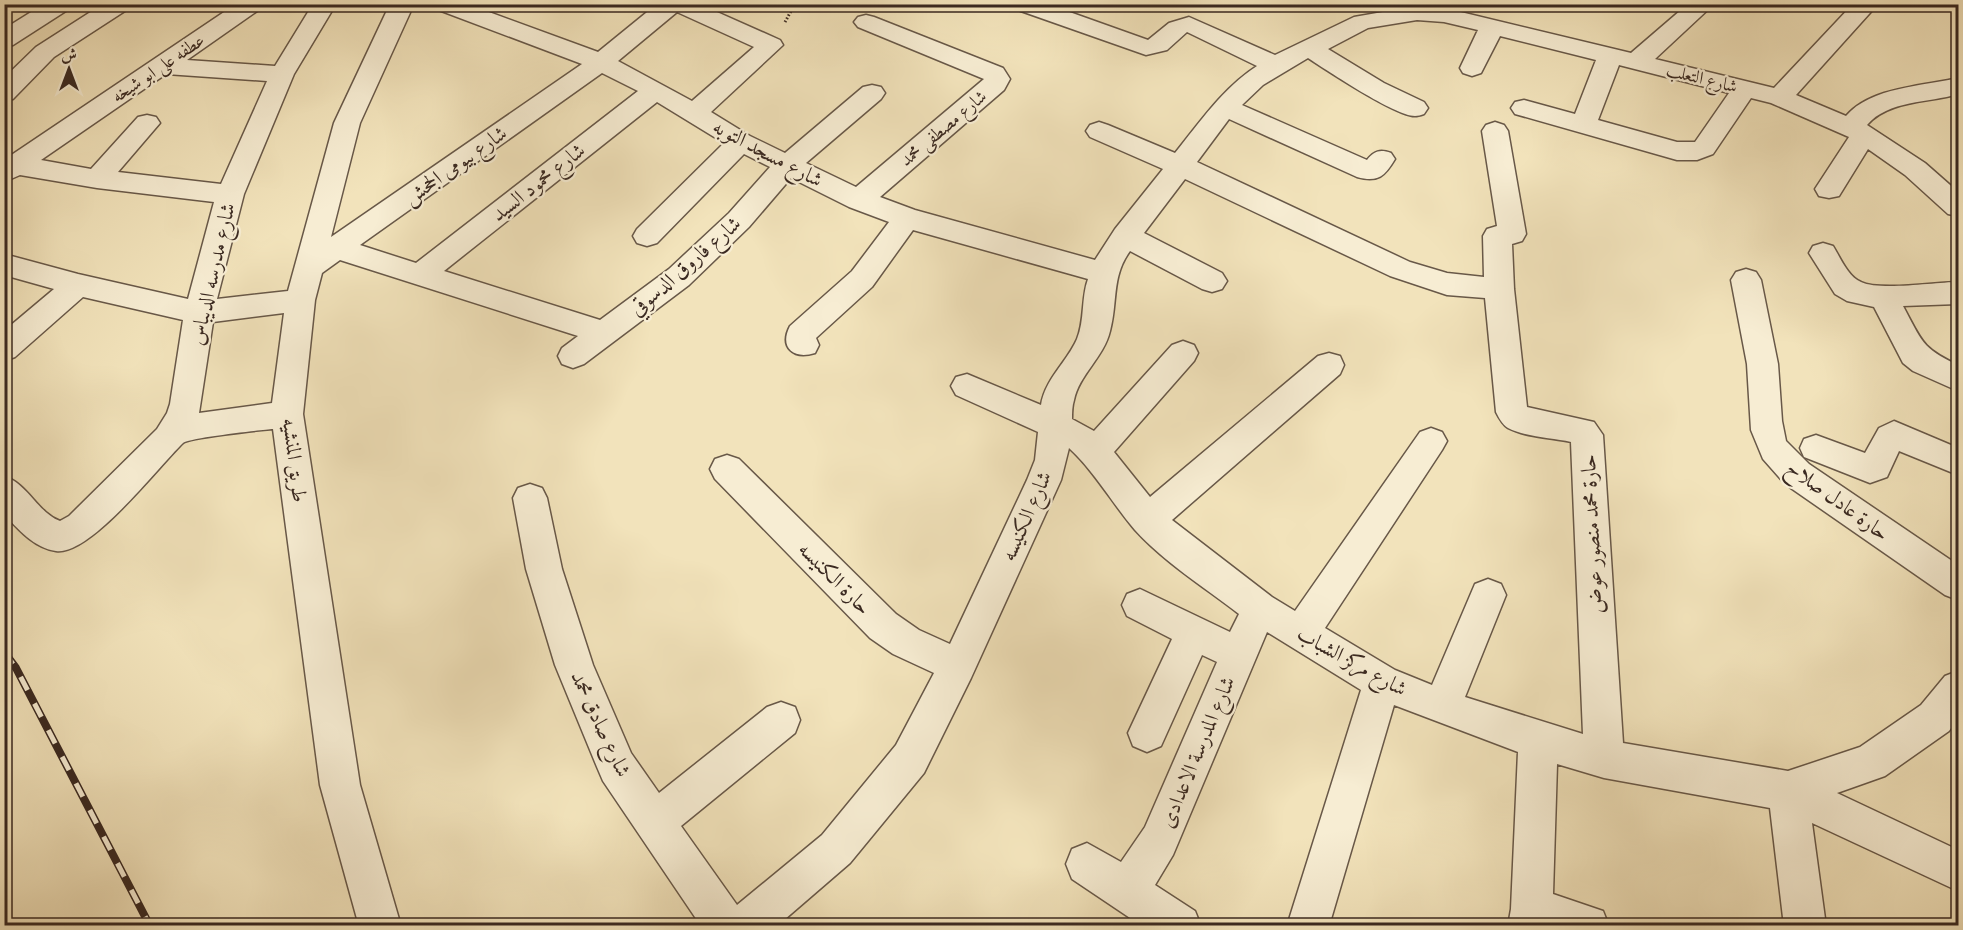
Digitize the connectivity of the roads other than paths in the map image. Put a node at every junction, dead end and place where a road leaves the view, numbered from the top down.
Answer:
1 (61, 4) edge
2 (120, 4) edge
3 (252, 4) edge
4 (325, 4) edge
5 (402, 4) edge
6 (444, 4) edge
7 (672, 4) edge
8 (678, 4) edge
9 (1023, 4) edge
10 (1702, 4) edge
11 (1867, 4) edge
12 (1417, 14) joint
13 (1482, 17) edge
14 (866, 22) dead end
15 (6, 38) edge
16 (1308, 47) junction
17 (1610, 56) junction
18 (1636, 62) junction
19 (601, 63) junction
20 (1275, 64) junction
21 (161, 66) junction
22 (1472, 68) dead end
23 (282, 74) junction
24 (1959, 86) edge
25 (1744, 89) junction
26 (656, 90) junction
27 (4, 93) edge
28 (872, 93) dead end
29 (1779, 97) junction
30 (1225, 106) junction
31 (1414, 108) dead end
32 (1524, 108) dead end
33 (694, 113) junction
34 (147, 123) dead end
35 (1583, 125) junction
36 (1857, 130) junction
37 (1099, 131) dead end
38 (1495, 131) dead end
39 (741, 142) junction
40 (1382, 159) dead end
41 (788, 165) junction
42 (1179, 165) junction
43 (10, 169) edge
44 (97, 179) junction
45 (1829, 189) dead end
46 (230, 195) junction
47 (859, 200) junction
48 (1959, 207) edge
49 (907, 218) junction
50 (646, 237) dead end
51 (1125, 237) junction
52 (336, 248) junction
53 (1823, 253) dead end
54 (4, 264) edge
55 (309, 267) junction
56 (1104, 273) junction
57 (420, 275) junction
58 (1746, 280) dead end
59 (1212, 281) dead end
60 (78, 285) junction
61 (1499, 289) junction
62 (1959, 293) edge
63 (1881, 296) junction
64 (300, 300) junction
65 (199, 313) junction
66 (606, 333) junction
67 (804, 345) dead end
68 (4, 349) edge
69 (1183, 353) dead end
70 (573, 356) dead end
71 (1329, 364) dead end
72 (1959, 379) edge
73 (968, 386) dead end
74 (287, 414) junction
75 (1053, 425) junction
76 (175, 429) junction
77 (1431, 441) dead end
78 (1816, 448) dead end
79 (1095, 452) junction
80 (1959, 462) edge
81 (727, 469) dead end
82 (4, 490) edge
83 (530, 498) dead end
84 (1148, 520) junction
85 (1959, 584) edge
86 (1488, 595) dead end
87 (1140, 604) dead end
88 (1259, 608) junction
89 (1194, 632) junction
90 (1301, 633) junction
91 (1239, 655) junction
92 (958, 666) junction
93 (1382, 682) junction
94 (1959, 689) edge
95 (1442, 707) junction
96 (781, 720) dead end
97 (1147, 733) dead end
98 (1538, 740) junction
99 (1604, 759) junction
100 (1788, 791) junction
101 (654, 822) junction
102 (1087, 864) dead end
103 (1959, 871) edge
104 (1149, 912) edge
105 (1530, 917) edge
106 (380, 926) edge
107 (726, 926) edge
108 (744, 926) edge
109 (1308, 926) edge
110 (1588, 926) edge
111 (1804, 926) edge

1 - 15 street
2 - 27 street
3 - 21 street, عطفه على ابو شيخه
4 - 23 street, شارع مدرسه الديباس
5 - 55 street, طريق المنشيه
6 - 19 street, شارع مسجد التوبه
7 - 19 street, شارع بيومى الجحش
8 - 33 street
9 - 20 street
10 - 18 street
11 - 29 street
12 - 13 street, شارع التعلب
12 - 16 street, شارع الكنيسه
13 - 17 street, شارع التعلب
13 - 22 street
14 - 47 street, شارع مصطفى محمد
16 - 20 street, شارع الكنيسه
16 - 31 street
17 - 18 street, شارع التعلب
17 - 35 street
18 - 25 street, شارع التعلب
19 - 26 street, شارع مسجد التوبه
19 - 52 street, شارع بيومى الجحش
20 - 30 street, شارع الكنيسه
21 - 23 street
21 - 43 street, عطفه على ابو شيخه
23 - 46 street, شارع مدرسه الديباس
24 - 36 street
25 - 29 street, شارع التعلب
25 - 35 street
26 - 33 street, شارع مسجد التوبه
26 - 57 street, شارع محمود السيد
28 - 41 street, شارع فاروق الدسوقي
29 - 36 street, شارع التعلب
30 - 40 street
30 - 42 street, شارع الكنيسه
32 - 35 street
33 - 39 street, شارع مسجد التوبه
34 - 44 street
36 - 45 street
36 - 48 street, شارع التعلب
37 - 42 street
38 - 61 street, حارة محمد منصور عوض
39 - 41 street, شارع مسجد التوبه
39 - 50 street
41 - 47 street, شارع مسجد التوبه
41 - 66 street, شارع فاروق الدسوقي
42 - 51 street, شارع الكنيسه
42 - 61 street
43 - 44 street
44 - 46 street
46 - 65 street, شارع مدرسه الديباس
47 - 49 street, شارع مسجد التوبه
49 - 56 street, شارع مسجد التوبه
49 - 67 street
51 - 56 street, شارع الكنيسه
51 - 59 street
52 - 55 street, شارع بيومى الجحش
52 - 57 street
53 - 63 street
54 - 60 street
55 - 64 street, طريق المنشيه
56 - 75 street, شارع الكنيسه
57 - 66 street
58 - 85 street, حارة عادل صلاح
60 - 65 street
60 - 68 street
61 - 99 street, حارة محمد منصور عوض
62 - 63 street
63 - 72 street
64 - 65 street
64 - 74 street, طريق المنشيه
65 - 76 street, شارع مدرسه الديباس
66 - 70 street, شارع فاروق الدسوقي
69 - 79 street
71 - 84 street
73 - 75 street, شارع مركز الشباب
74 - 76 street
74 - 106 street, طريق المنشيه
75 - 79 street, شارع مركز الشباب
75 - 92 street, شارع الكنيسه
76 - 82 street, شارع مدرسه الديباس
77 - 90 street
78 - 80 street
79 - 84 street, شارع مركز الشباب
81 - 92 street, حارة الكنيسه
83 - 101 street, شارع صادق محمد
84 - 88 street, شارع مركز الشباب
86 - 95 street
87 - 89 street
88 - 90 street, شارع مركز الشباب
88 - 91 street, شارع المدرسة الاعدادى
89 - 91 street
89 - 97 street
90 - 93 street, شارع مركز الشباب
91 - 104 street, شارع المدرسة الاعدادى
92 - 108 street, شارع الكنيسه
93 - 95 street, شارع مركز الشباب
93 - 109 street
94 - 100 street
95 - 98 street, شارع مركز الشباب
96 - 101 street
98 - 99 street, شارع مركز الشباب
98 - 105 street
99 - 100 street, شارع مركز الشباب
100 - 103 street
100 - 111 street
101 - 107 street, شارع صادق محمد
102 - 104 street
105 - 110 street

